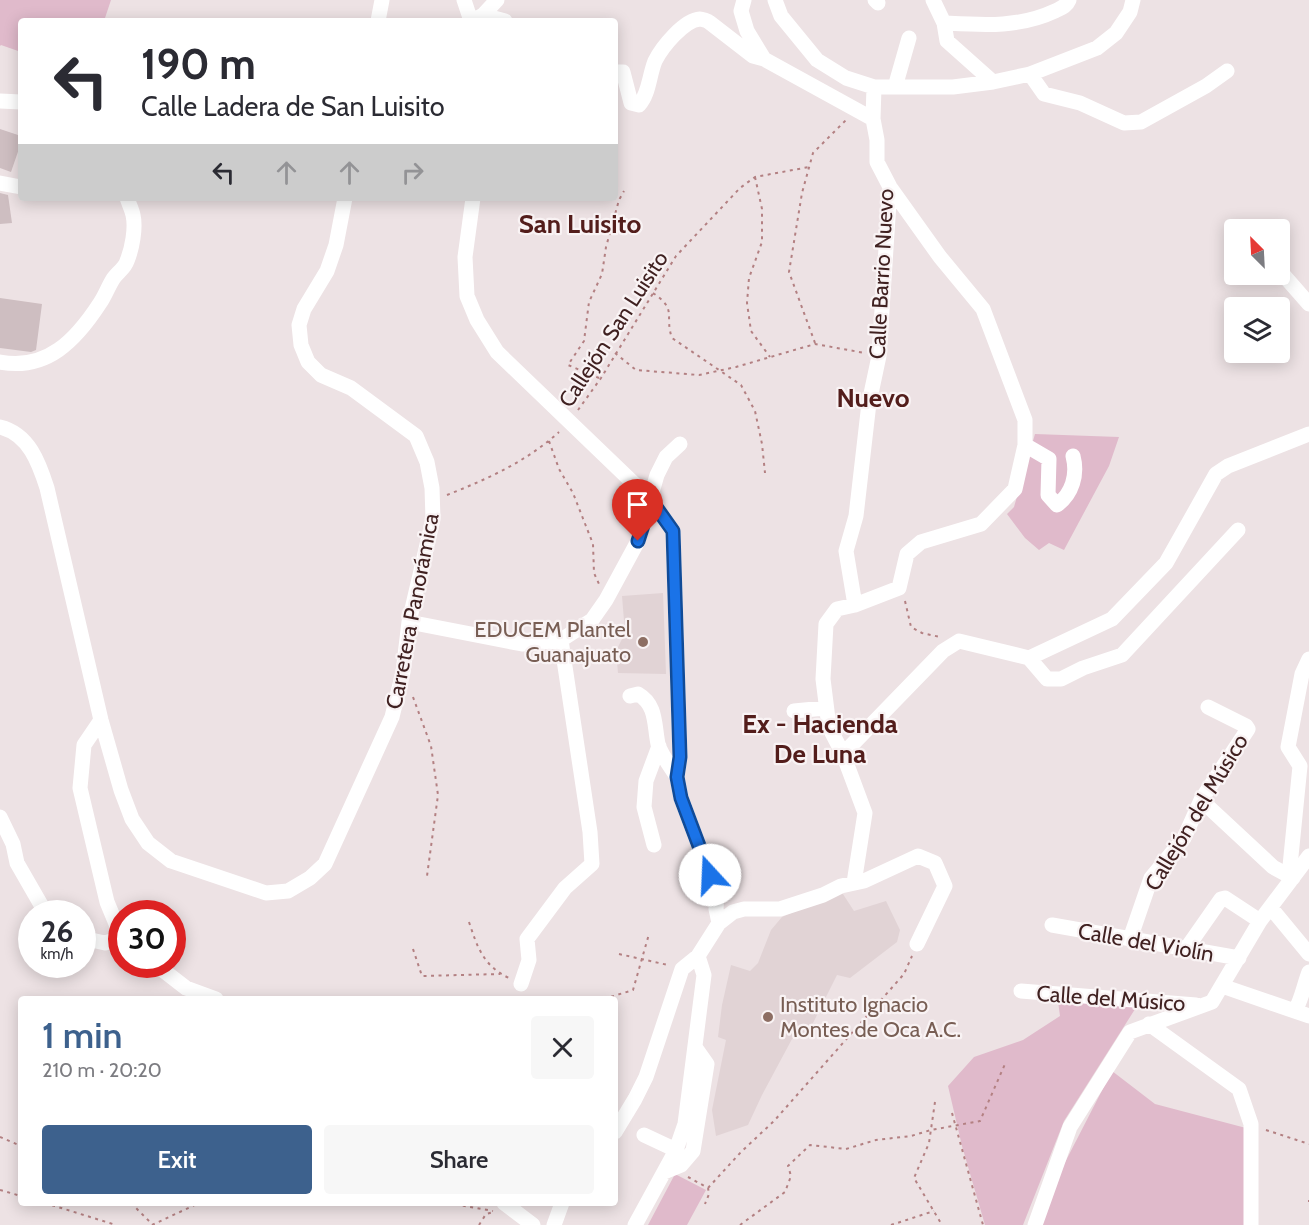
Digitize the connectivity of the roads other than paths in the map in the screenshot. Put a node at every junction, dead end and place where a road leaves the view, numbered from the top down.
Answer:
1 (382, 0) edge
2 (464, 0) edge
3 (497, 0) edge
4 (744, 0) edge
5 (775, 0) edge
6 (933, 0) edge
7 (1069, 0) edge
8 (1133, 0) edge
9 (379, 18) edge
10 (475, 18) edge
11 (477, 18) edge
12 (944, 23) junction
13 (909, 38) dead end
14 (764, 59) junction
15 (1227, 71) dead end
16 (618, 72) edge
17 (1030, 74) junction
18 (993, 82) junction
19 (874, 87) junction
20 (895, 87) junction
21 (0, 101) edge
22 (18, 102) edge
23 (873, 119) junction
24 (0, 183) edge
25 (18, 186) edge
26 (890, 187) junction
27 (128, 201) edge
28 (344, 201) edge
29 (473, 201) edge
30 (1290, 282) edge
31 (1309, 304) edge
32 (0, 362) edge
33 (0, 428) edge
34 (1309, 434) edge
35 (680, 444) dead end
36 (1025, 445) junction
37 (1072, 456) dead end
38 (651, 500) junction
39 (1238, 530) dead end
40 (855, 605) junction
41 (409, 622) junction
42 (561, 640) junction
43 (1029, 658) junction
44 (1309, 659) edge
45 (630, 696) dead end
46 (1208, 707) dead end
47 (825, 708) junction
48 (794, 711) dead end
49 (101, 720) junction
50 (658, 746) junction
51 (843, 754) junction
52 (677, 777) junction
53 (1201, 800) junction
54 (0, 817) edge
55 (654, 845) dead end
56 (1309, 856) edge
57 (1291, 877) junction
58 (854, 883) junction
59 (38, 900) edge
60 (108, 905) edge
61 (1271, 908) junction
62 (1260, 921) junction
63 (718, 923) junction
64 (1052, 925) dead end
65 (1130, 939) junction
66 (917, 944) road end
67 (1186, 949) junction
68 (1309, 954) edge
69 (698, 956) junction
70 (1239, 958) junction
71 (1309, 972) edge
72 (173, 978) edge
73 (521, 984) road end
74 (1222, 986) junction
75 (1020, 991) dead end
76 (208, 996) edge
77 (1202, 1005) junction
78 (1302, 1013) edge
79 (1149, 1024) junction
80 (618, 1127) edge
81 (644, 1135) dead end
82 (678, 1158) junction
83 (500, 1206) edge
84 (561, 1206) edge
85 (533, 1225) edge
86 (554, 1225) edge
87 (635, 1225) edge
88 (1035, 1225) edge
89 (1251, 1225) edge

1 - 9 street
2 - 10 street
3 - 11 street
4 - 14 street
5 - 19 street
6 - 12 street
7 - 12 street
8 - 17 street
12 - 18 street
13 - 20 street
14 - 16 street
14 - 23 street
15 - 17 street
17 - 18 street
18 - 20 street
19 - 20 street
19 - 23 street, Calle Barrio Nuevo
21 - 22 street
23 - 26 street, Calle Barrio Nuevo
24 - 25 street
26 - 36 street
26 - 40 street, Calle Barrio Nuevo
27 - 32 street
28 - 41 street, Carretera Panorámica
29 - 38 street
30 - 31 street
33 - 49 street, Carretera Panorámica
34 - 43 street
35 - 38 street
36 - 37 street
36 - 40 street
38 - 42 street
38 - 52 street
39 - 43 street
40 - 47 street
41 - 42 street
41 - 49 street, Carretera Panorámica
42 - 73 street
43 - 51 street
44 - 57 street
45 - 50 street
46 - 53 street, Callejón del Músico
47 - 48 street
47 - 51 street
49 - 60 street
50 - 52 street
50 - 55 street
51 - 58 street
52 - 63 street
53 - 57 street
53 - 65 street, Callejón del Músico
54 - 59 street
56 - 57 street
57 - 61 street
58 - 63 street
58 - 66 street
61 - 62 street
61 - 68 street
62 - 67 street
62 - 70 street
63 - 69 street
64 - 65 street, Calle del Violín
65 - 67 street, Calle del Violín
67 - 70 street, Calle del Violín
69 - 80 street
69 - 82 street
70 - 74 street
71 - 78 street
72 - 76 street
74 - 77 street
74 - 78 street
75 - 77 street, Calle del Músico
77 - 79 street
79 - 88 street
79 - 89 street
81 - 82 street
82 - 87 street
83 - 85 street
84 - 86 street

